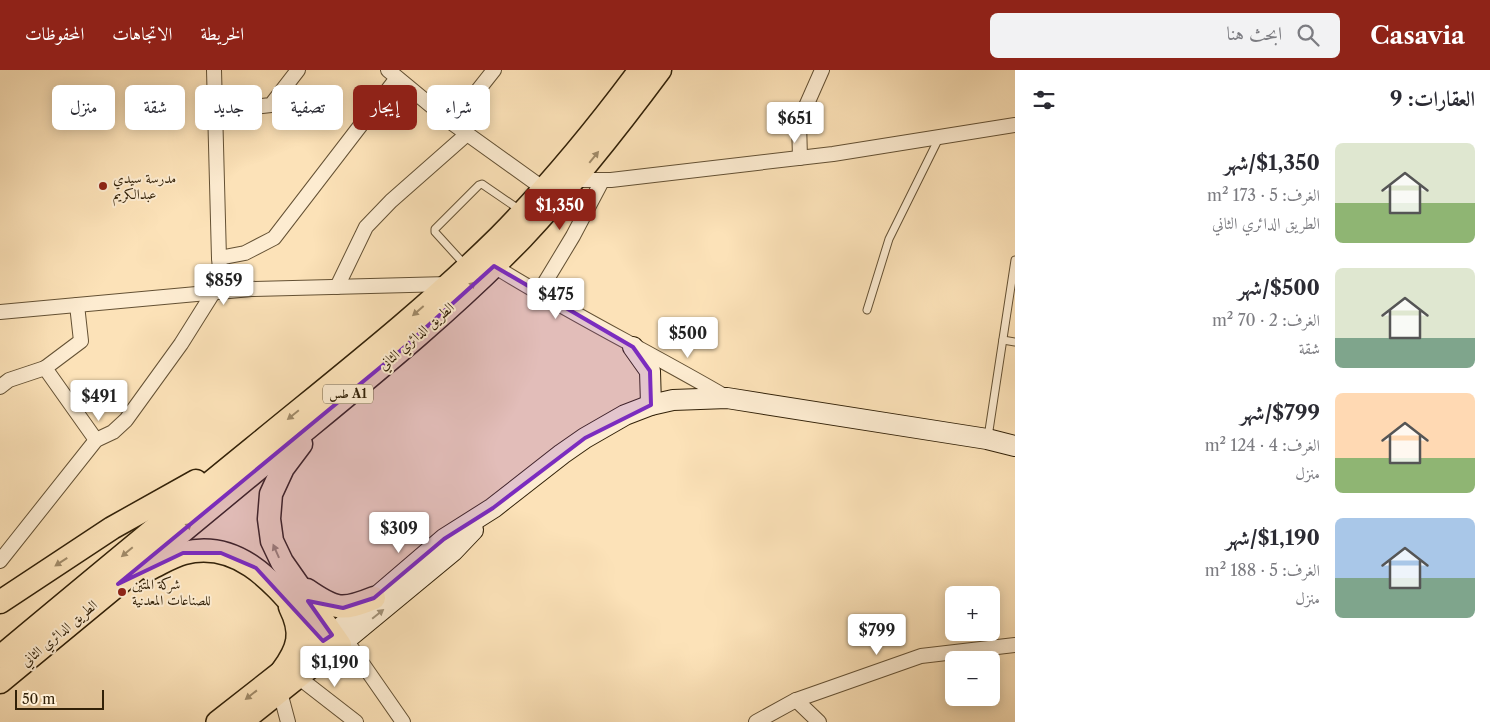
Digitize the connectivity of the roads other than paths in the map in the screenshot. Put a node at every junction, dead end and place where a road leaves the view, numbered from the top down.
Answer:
1 (214, 70) edge
2 (298, 70) edge
3 (494, 70) edge
4 (640, 70) edge
5 (660, 70) edge
6 (822, 70) edge
7 (393, 74) edge
8 (215, 85) edge
9 (482, 85) edge
10 (427, 102) edge
11 (262, 106) edge
12 (1014, 125) edge
13 (216, 130) edge
14 (462, 130) edge
15 (467, 134) junction
16 (940, 137) junction
17 (800, 158) junction
18 (575, 180) junction
19 (602, 181) junction
20 (544, 189) junction
21 (522, 212) junction
22 (219, 258) junction
23 (1015, 260) edge
24 (494, 266) junction
25 (467, 267) junction
26 (448, 284) junction
27 (337, 287) junction
28 (217, 292) junction
29 (538, 294) junction
30 (77, 305) junction
31 (867, 310) dead end
32 (0, 312) edge
33 (1003, 340) junction
34 (1015, 342) edge
35 (633, 347) junction
36 (45, 368) junction
37 (0, 387) edge
38 (727, 398) junction
39 (336, 404) junction
40 (651, 405) junction
41 (987, 439) junction
42 (96, 440) junction
43 (1015, 446) edge
44 (253, 447) junction
45 (493, 508) junction
46 (0, 561) edge
47 (118, 584) junction
48 (291, 590) junction
49 (374, 598) junction
50 (0, 602) edge
51 (334, 642) junction
52 (1015, 645) edge
53 (0, 657) edge
54 (287, 680) junction
55 (0, 682) edge
56 (796, 700) junction
57 (217, 722) edge
58 (242, 722) edge
59 (288, 722) edge
60 (356, 722) edge
61 (403, 722) edge
62 (756, 722) edge
63 (819, 722) edge

1 - 8 street
2 - 11 street
3 - 9 street
4 - 20 highway, الطريق الدائري الثاني / طس A1
18 -> 5 highway, الطريق الدائري الثاني / طس A1
6 - 17 street
7 - 10 street
7 - 22 street
12 - 16 street
13 - 22 street
14 - 15 street
15 - 20 street
15 - 27 street
16 - 17 street
16 - 31 lane
17 - 19 street
18 - 19 street
18 - 24 highway, الطريق الدائري الثاني / طس A1
19 - 29 street
20 - 21 highway, الطريق الدائري الثاني / طس A1
21 - 25 highway, الطريق الدائري الثاني / طس A1
21 - 25 lane
22 - 28 street
23 - 33 lane
24 - 29 street
39 -> 24 highway, الطريق الدائري الثاني / طس A1
25 - 26 highway, الطريق الدائري الثاني / طس A1
26 - 27 street
26 -> 44 highway, الطريق الدائري الثاني / طس A1
27 - 28 street
28 - 30 street
28 - 42 street
29 - 35 street
30 - 32 street
30 - 36 street
33 - 34 lane
33 - 41 lane
35 - 38 street
35 - 40 main road
36 - 37 street
36 - 42 street
38 - 40 main road
38 - 41 main road
47 -> 39 highway, الطريق الدائري الثاني / طس A1
48 -> 39 highway
40 - 45 main road
41 - 43 main road
42 - 46 street
44 -> 50 highway
44 -> 53 highway, الطريق الدائري الثاني / طس A1
45 - 49 main road
51 -> 45 main road
47 - 48 highway
47 - 55 highway, الطريق الدائري الثاني / طس A1
48 - 49 highway
48 - 51 highway
48 - 54 highway
49 - 51 main road
51 - 54 main road
51 - 61 street
52 - 56 street
54 -> 57 main road
54 - 58 main road
54 - 59 street
54 - 60 street
56 - 62 street
56 - 63 street

